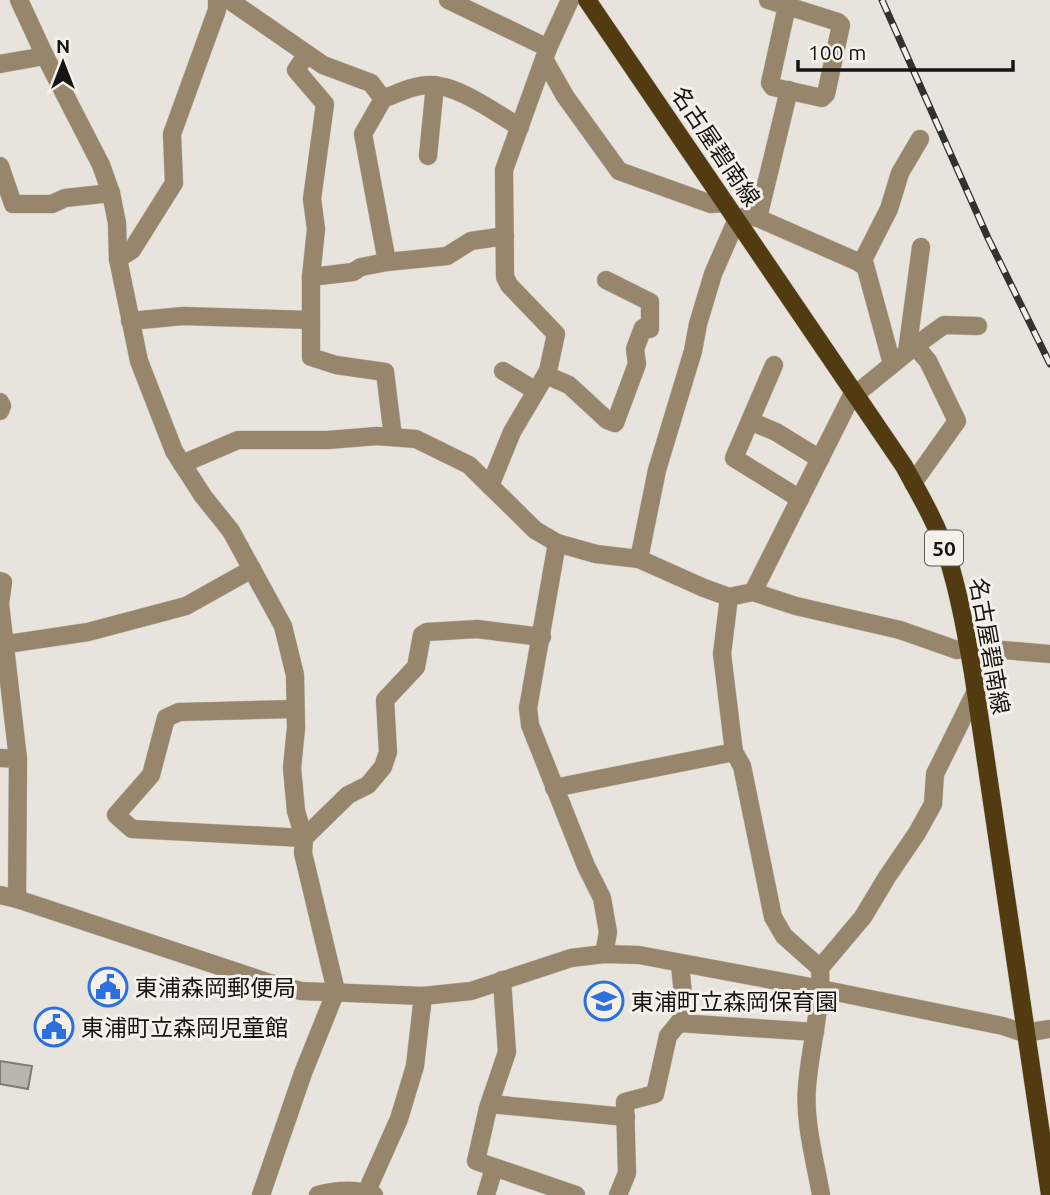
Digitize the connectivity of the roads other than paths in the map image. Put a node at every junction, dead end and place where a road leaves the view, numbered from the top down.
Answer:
1 (19, 0) edge
2 (217, 0) edge
3 (229, 0) edge
4 (448, 0) edge
5 (570, 0) edge
6 (587, 0) edge
7 (768, 0) edge
8 (787, 6) junction
9 (307, 54) junction
10 (546, 54) junction
11 (45, 56) junction
12 (0, 64) edge
13 (435, 85) junction
14 (789, 90) junction
15 (383, 99) junction
16 (520, 127) junction
17 (920, 139) dead end
18 (428, 156) dead end
19 (0, 166) edge
20 (111, 192) junction
21 (725, 203) junction
22 (758, 218) junction
23 (737, 219) junction
24 (505, 236) junction
25 (921, 247) dead end
26 (118, 259) junction
27 (387, 262) junction
28 (861, 264) junction
29 (311, 277) junction
30 (606, 280) dead end
31 (311, 320) junction
32 (130, 321) junction
33 (978, 326) dead end
34 (911, 349) junction
35 (892, 364) junction
36 (774, 365) dead end
37 (503, 371) dead end
38 (541, 383) junction
39 (855, 392) junction
40 (0, 402) edge
41 (0, 411) edge
42 (750, 421) junction
43 (393, 437) junction
44 (820, 459) junction
45 (182, 464) junction
46 (914, 483) junction
47 (491, 486) junction
48 (800, 499) junction
49 (557, 543) junction
50 (639, 559) junction
51 (252, 569) junction
52 (0, 581) edge
53 (754, 592) junction
54 (729, 597) junction
55 (541, 637) junction
56 (3, 645) edge
57 (968, 647) junction
58 (1050, 654) edge
59 (975, 693) junction
60 (295, 709) junction
61 (734, 752) junction
62 (0, 758) edge
63 (18, 759) junction
64 (554, 788) junction
65 (304, 838) junction
66 (8, 897) edge
67 (604, 954) junction
68 (680, 964) junction
69 (820, 968) junction
70 (502, 980) junction
71 (821, 989) junction
72 (336, 991) junction
73 (423, 996) junction
74 (679, 1023) junction
75 (1050, 1029) edge
76 (815, 1032) junction
77 (1024, 1033) junction
78 (490, 1104) junction
79 (625, 1117) junction
80 (494, 1168) junction
81 (370, 1194) edge
82 (261, 1195) edge
83 (318, 1195) edge
84 (486, 1195) edge
85 (576, 1195) edge
86 (618, 1195) edge
87 (821, 1195) edge
88 (1050, 1195) edge

1 - 11 street
2 - 26 street
3 - 9 street
4 - 10 street
5 - 10 street
6 - 21 main road, 名古屋碧南線 / 50
7 - 8 street
8 - 14 street
8 - 14 street
9 - 15 street
9 - 29 street
10 - 16 street
10 - 21 street
11 - 12 street
11 - 20 street
13 - 15 street
13 - 16 street
13 - 18 street
14 - 22 street
15 - 27 street
16 - 24 street
17 - 28 street
19 - 20 street
20 - 26 street
21 - 23 main road, 名古屋碧南線 / 50
22 - 23 street
22 - 28 street
23 - 39 main road, 名古屋碧南線 / 50
23 - 50 street
24 - 27 street
24 - 38 street
25 - 34 street
26 - 32 street
27 - 29 street
28 - 35 street
29 - 31 street
30 - 38 street
31 - 32 street
31 - 43 street
32 - 45 street
33 - 34 street
34 - 35 street
34 - 46 street
35 - 39 street
36 - 42 street
37 - 38 street
38 - 47 street
39 - 44 street
39 - 46 main road, 名古屋碧南線 / 50
40 - 41 street
42 - 44 street
42 - 48 street
43 - 45 street
43 - 47 street
44 - 48 street
45 - 51 street
46 - 57 main road, 名古屋碧南線 / 50
47 - 49 street
48 - 53 street
49 - 50 street
49 - 55 street
50 - 54 street
51 - 56 street
51 - 60 street
52 - 56 street
53 - 54 street
53 - 57 street
54 - 61 street
55 - 64 street
55 - 65 street
56 - 63 street
57 - 58 street
57 - 59 main road, 名古屋碧南線 / 50
59 - 69 street
59 - 77 main road, 名古屋碧南線 / 50
60 - 65 street
60 - 65 street
61 - 64 street
61 - 69 street
62 - 63 street
63 - 66 street
64 - 67 street
65 - 72 street
66 - 72 street
67 - 68 street
67 - 70 street
68 - 71 street
68 - 74 street
69 - 71 street
70 - 73 street
70 - 78 street
71 - 76 street
71 - 77 street
72 - 73 street
72 - 82 street
73 - 81 street
74 - 76 street
74 - 79 street
75 - 77 street
76 - 87 street
77 - 88 main road, 名古屋碧南線 / 50
78 - 79 street
78 - 80 street
79 - 86 street
80 - 84 street
80 - 85 street
81 - 83 street

